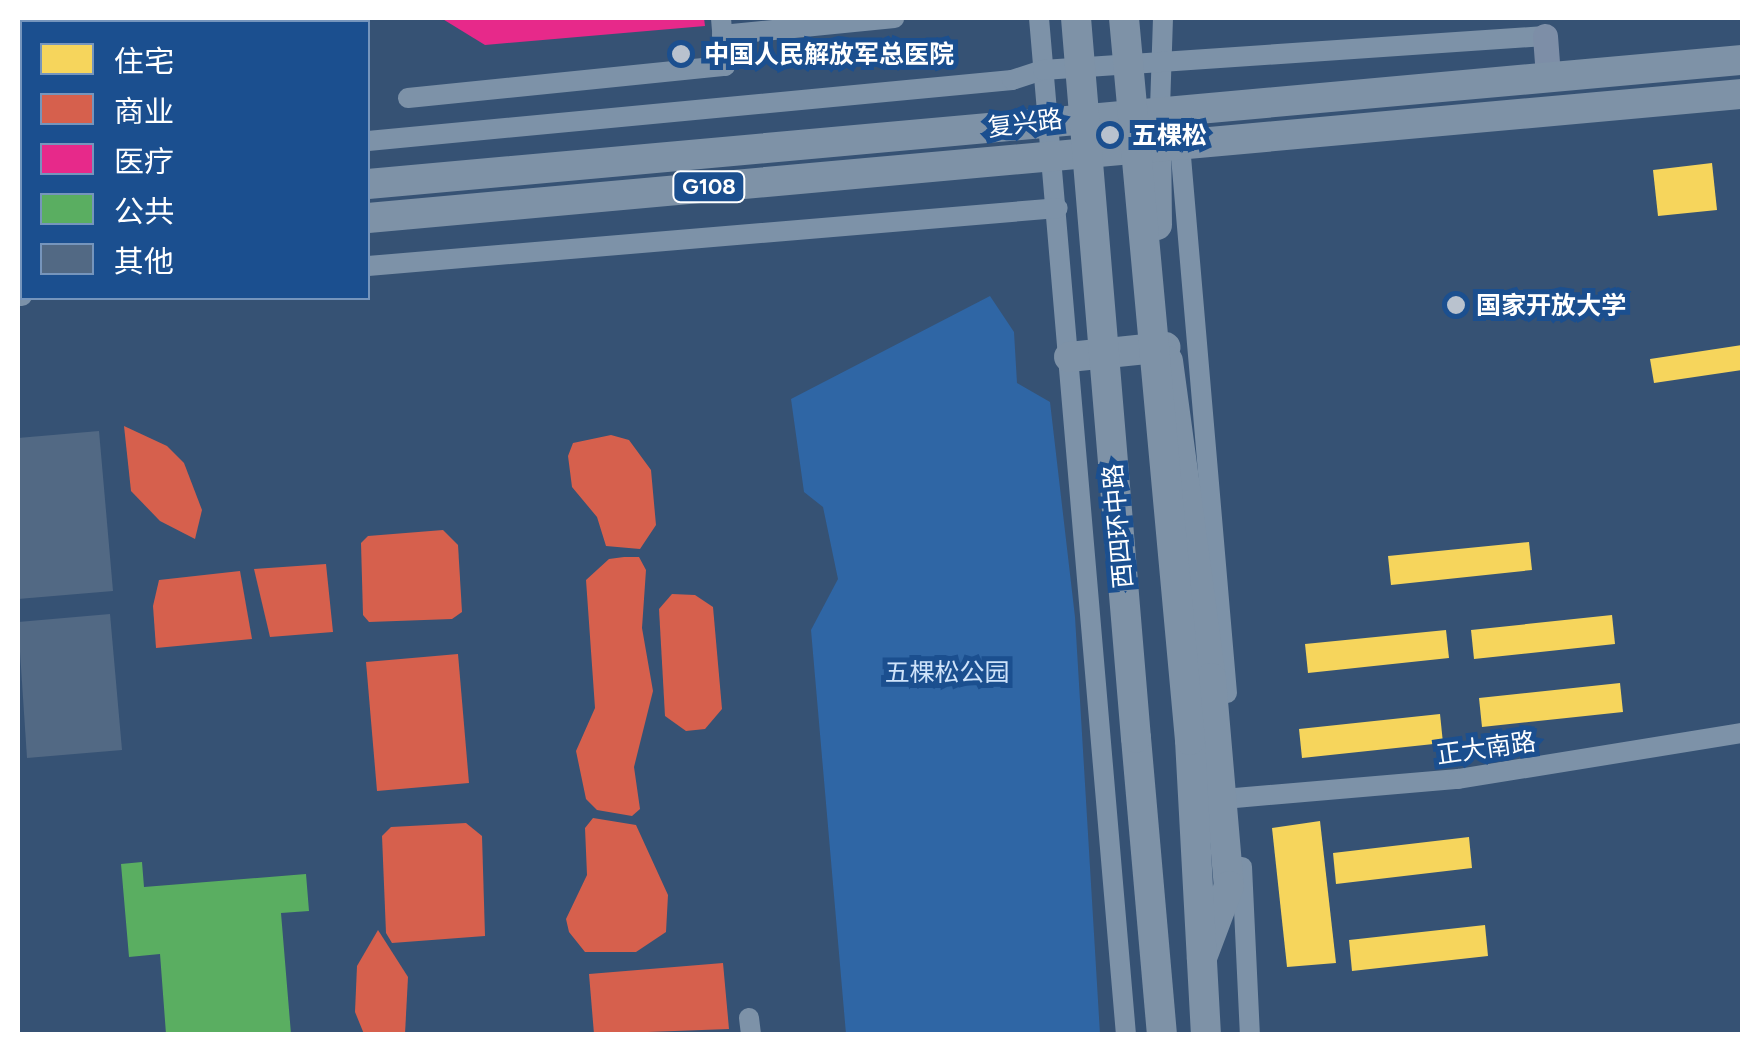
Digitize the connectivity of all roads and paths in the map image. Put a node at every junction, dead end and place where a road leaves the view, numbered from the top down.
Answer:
1 (894, 18) edge
2 (1039, 18) edge
3 (1076, 18) edge
4 (1124, 18) edge
5 (1163, 18) edge
6 (722, 26) edge
7 (1545, 36) joint
8 (1167, 60) junction
9 (1742, 60) edge
10 (1043, 70) junction
11 (1548, 76) junction
12 (1742, 94) edge
13 (408, 98) dead end
14 (1160, 109) junction
15 (1048, 120) junction
16 (370, 140) edge
17 (1166, 146) junction
18 (1051, 158) junction
19 (370, 184) edge
20 (1058, 208) junction
21 (370, 218) edge
22 (370, 266) edge
23 (1166, 347) junction
24 (1069, 356) junction
25 (1742, 733) edge
26 (1236, 798) junction
27 (1202, 958) junction
28 (1124, 993) junction
29 (1207, 1030) edge
30 (1162, 1033) edge
31 (1112, 1034) edge
32 (1126, 1034) edge
33 (1250, 1034) edge

1 - 6 street
2 - 10 street
3 - 30 highway, 西四环中路, bridge
4 - 27 highway, 西四环中路, bridge
5 - 8 street
6 - 13 street
7 - 8 street
7 - 11 main road
8 - 10 street, 复兴路
8 - 14 street
9 - 11 highway, 复兴路 / G108
10 - 15 street, 西四环中路
10 - 16 street, 复兴路
11 - 14 highway, 复兴路 / G108
12 - 17 highway, 复兴路 / G108
14 - 15 highway, 复兴路 / G108
14 - 17 highway
15 - 18 street, 西四环中路
15 - 19 highway, 复兴路 / G108
17 - 18 highway, 复兴路 / G108
17 - 23 highway
17 - 26 street
18 - 20 street, 西四环中路
18 - 21 highway, 复兴路 / G108
20 - 22 street
20 - 24 street, 西四环中路
23 - 24 highway
23 - 27 highway
24 - 28 street, 西四环中路
25 - 26 street, 正大南路
26 - 33 street
27 - 29 highway, 西四环中路
28 - 31 street
28 - 32 street, 西四环中路

